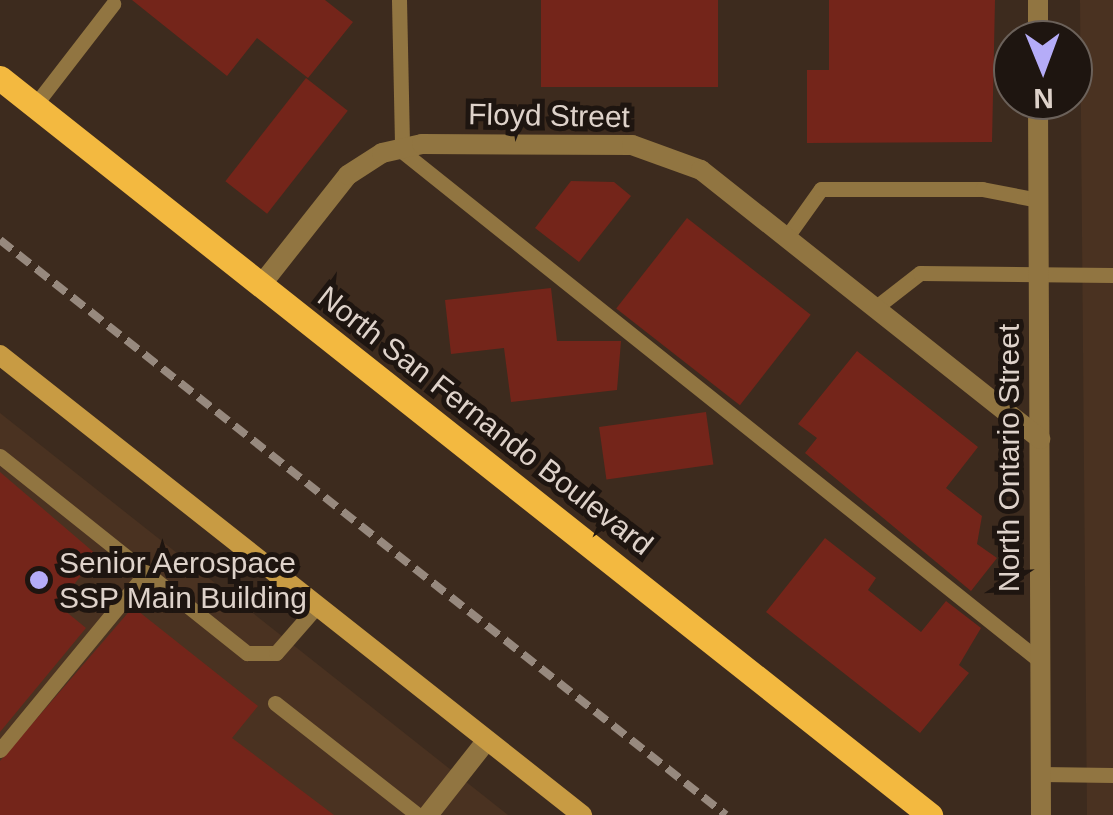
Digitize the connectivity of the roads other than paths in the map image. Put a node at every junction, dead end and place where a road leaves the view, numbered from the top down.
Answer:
1 (399, 0) edge
2 (114, 4) dead end
3 (0, 78) edge
4 (35, 105) junction
5 (1038, 120) edge
6 (400, 148) junction
7 (1038, 200) junction
8 (786, 238) junction
9 (1038, 275) junction
10 (1113, 275) edge
11 (261, 286) junction
12 (876, 308) junction
13 (0, 356) edge
14 (1040, 440) junction
15 (0, 456) edge
16 (146, 573) junction
17 (317, 606) junction
18 (1040, 661) junction
19 (275, 703) dead end
20 (486, 740) junction
21 (0, 750) edge
22 (1042, 774) junction
23 (1113, 775) edge
24 (418, 815) edge
25 (428, 815) edge
26 (582, 815) edge
27 (930, 815) edge
28 (1040, 815) edge

1 - 6 lane
2 - 4 lane
3 - 4 main road, North San Fernando Boulevard
4 - 11 main road, North San Fernando Boulevard
5 - 7 street, North Ontario Street
6 - 8 street, Floyd Street
6 - 11 street, Floyd Street
6 - 18 lane
7 - 8 lane
7 - 9 street, North Ontario Street
8 - 12 street, Floyd Street
9 - 10 lane
9 - 12 lane
9 - 14 street, North Ontario Street
11 - 27 main road, North San Fernando Boulevard
12 - 14 street, Floyd Street
13 - 17 street
14 - 18 street, North Ontario Street
15 - 16 lane
16 - 17 lane
16 - 21 lane
17 - 20 street
18 - 22 street, North Ontario Street
19 - 24 lane
20 - 25 street
20 - 26 street
22 - 23 lane
22 - 28 street, North Ontario Street

